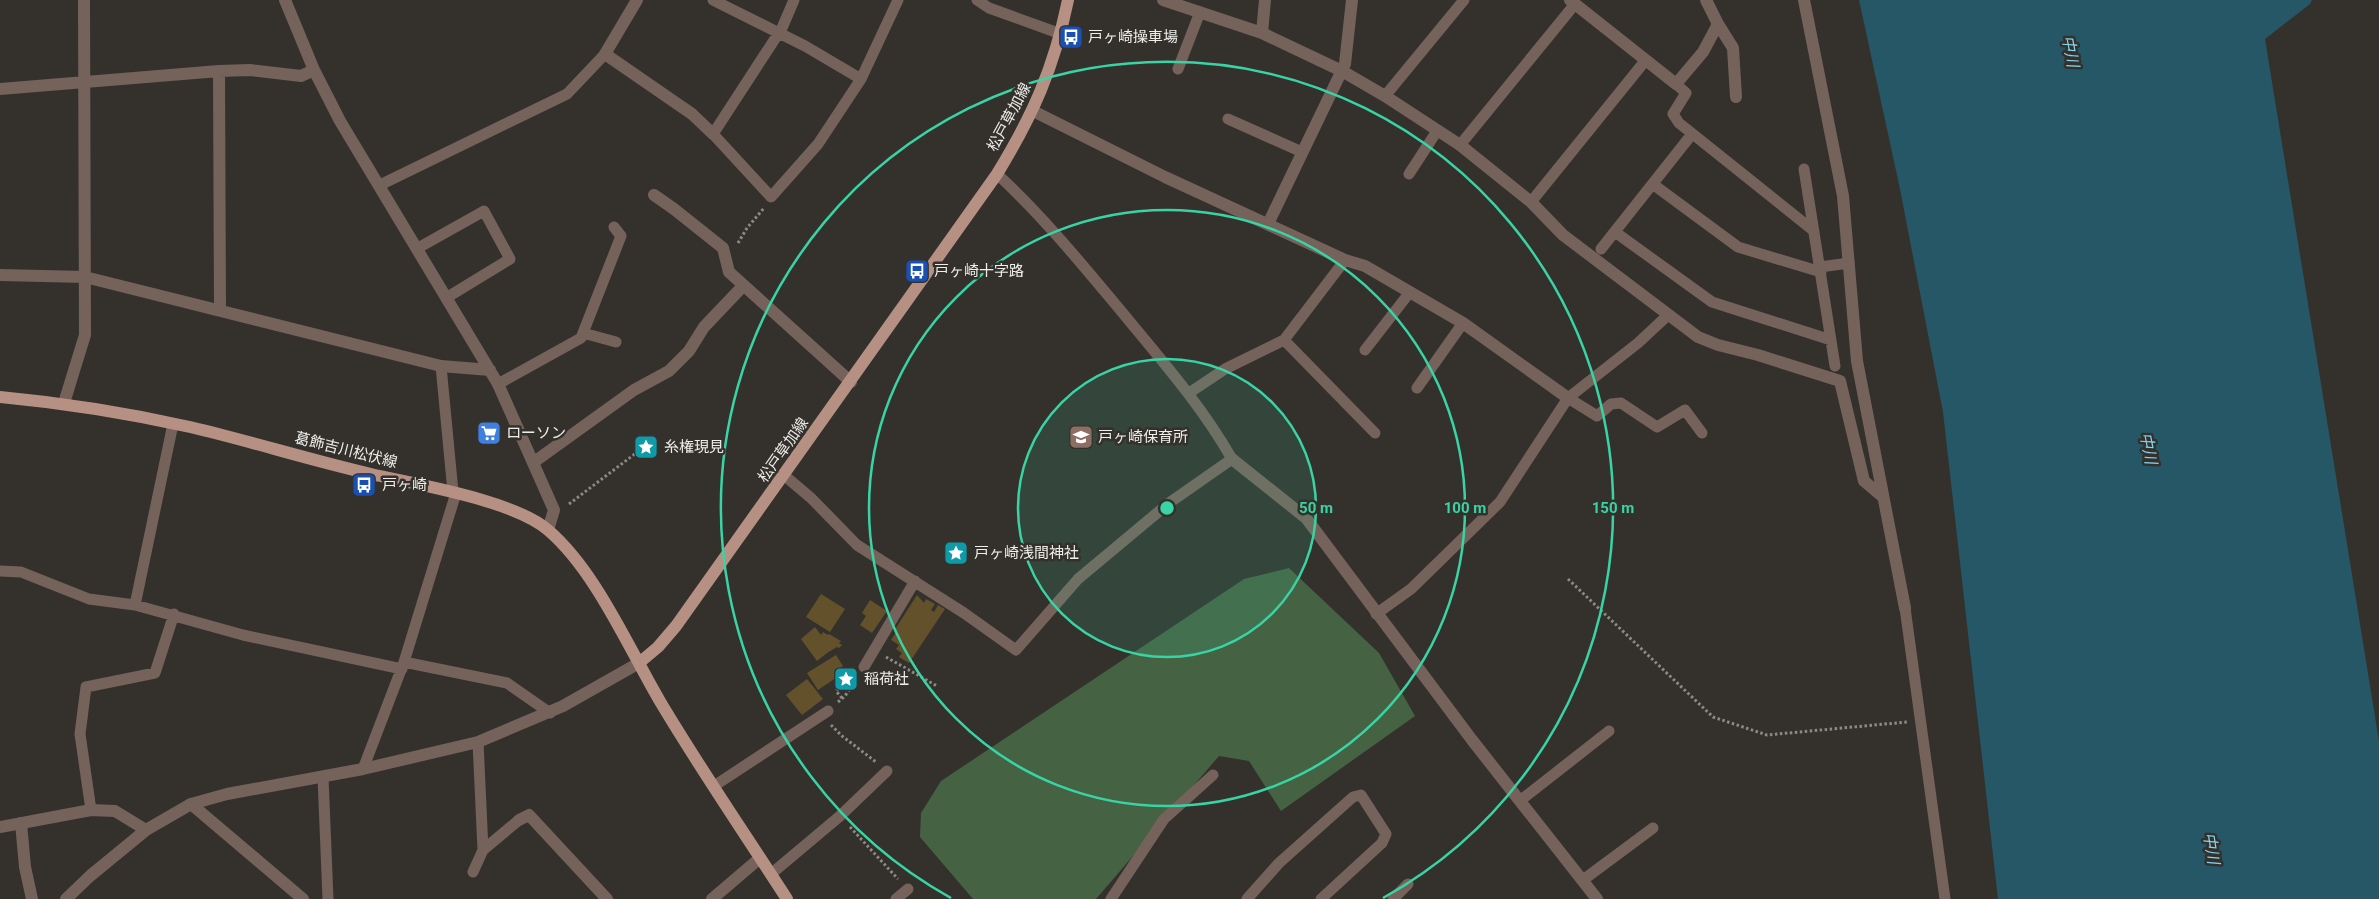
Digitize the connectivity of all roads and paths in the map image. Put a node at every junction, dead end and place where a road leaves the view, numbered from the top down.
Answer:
1 (84, 0) edge
2 (285, 0) edge
3 (638, 0) edge
4 (713, 0) edge
5 (794, 0) edge
6 (898, 0) edge
7 (977, 0) edge
8 (1068, 0) edge
9 (1162, 0) edge
10 (1265, 0) edge
11 (1352, 0) edge
12 (1464, 0) edge
13 (1706, 0) edge
14 (1804, 0) edge
15 (1177, 2) edge
16 (1572, 2) edge
17 (1200, 12) junction
18 (1718, 24) junction
19 (779, 33) junction
20 (1262, 33) junction
21 (1061, 34) junction
22 (606, 54) junction
23 (1645, 61) junction
24 (1178, 69) dead end
25 (314, 70) junction
26 (219, 71) junction
27 (1342, 71) junction
28 (861, 78) junction
29 (84, 83) junction
30 (1676, 84) junction
31 (0, 89) edge
32 (1385, 96) junction
33 (1736, 97) dead end
34 (1033, 111) junction
35 (1228, 119) dead end
36 (1437, 131) junction
37 (713, 134) junction
38 (1692, 134) junction
39 (1460, 146) junction
40 (1302, 152) junction
41 (1804, 169) dead end
42 (997, 174) junction
43 (1409, 174) dead end
44 (380, 185) junction
45 (1654, 185) junction
46 (654, 195) dead end
47 (770, 197) junction
48 (1531, 202) junction
49 (1268, 224) junction
50 (614, 228) dead end
51 (1814, 231) junction
52 (1615, 232) junction
53 (418, 248) junction
54 (1602, 249) dead end
55 (726, 260) junction
56 (1344, 260) junction
57 (1849, 262) junction
58 (1820, 269) junction
59 (0, 275) edge
60 (85, 277) junction
61 (743, 286) junction
62 (1410, 292) junction
63 (446, 298) junction
64 (220, 310) junction
65 (1667, 316) junction
66 (1463, 323) junction
67 (583, 333) junction
68 (1284, 340) junction
69 (1831, 340) junction
70 (616, 342) dead end
71 (1365, 350) dead end
72 (441, 366) junction
73 (1835, 366) dead end
74 (490, 370) junction
75 (851, 382) junction
76 (498, 384) junction
77 (1417, 388) dead end
78 (1189, 393) junction
79 (0, 396) edge
80 (1568, 398) junction
81 (64, 403) junction
82 (173, 424) junction
83 (1702, 433) dead end
84 (1375, 434) dead end
85 (640, 450) dead end
86 (1232, 459) junction
87 (534, 462) junction
88 (785, 476) junction
89 (454, 493) junction
90 (1883, 497) junction
91 (552, 516) junction
92 (548, 530) junction
93 (960, 556) dead end
94 (965, 560) dead end
95 (0, 571) edge
96 (1568, 579) dead end
97 (915, 581) junction
98 (135, 605) junction
99 (1905, 608) joint
100 (174, 614) junction
101 (1376, 614) junction
102 (875, 650) junction
103 (638, 663) junction
104 (403, 666) junction
105 (864, 667) joint
106 (844, 682) dead end
107 (937, 686) dead end
108 (842, 698) junction
109 (550, 712) junction
110 (825, 713) junction
111 (1920, 721) junction
112 (1608, 731) dead end
113 (478, 742) junction
114 (363, 769) junction
115 (887, 770) joint
116 (1214, 775) dead end
117 (323, 776) junction
118 (714, 786) junction
119 (1521, 800) junction
120 (192, 804) junction
121 (90, 810) junction
122 (840, 816) junction
123 (519, 820) joint
124 (21, 823) junction
125 (0, 828) edge
126 (1654, 828) dead end
127 (146, 830) junction
128 (483, 850) junction
129 (760, 858) junction
130 (473, 872) dead end
131 (771, 874) junction
132 (1583, 880) junction
133 (1408, 884) dead end
134 (908, 889) joint
135 (32, 899) edge
136 (66, 899) edge
137 (303, 899) edge
138 (328, 899) edge
139 (607, 899) edge
140 (712, 899) edge
141 (787, 899) edge
142 (896, 899) edge
143 (1111, 899) edge
144 (1247, 899) edge
145 (1321, 899) edge
146 (1393, 899) edge
147 (1597, 899) edge
148 (1945, 899) edge

1 - 29 street
2 - 25 street
3 - 22 street
4 - 19 lane
5 - 19 lane
6 - 28 lane
7 - 21 lane
8 - 21 main road, 松戸草加線
9 - 15 street
10 - 20 street
11 - 27 street
12 - 32 lane
13 - 18 street
14 - 57 street
15 - 17 street
16 - 23 street
16 - 39 lane
17 - 20 street
17 - 24 lane
18 - 30 street
18 - 33 street
19 - 28 lane
19 - 37 lane
20 - 27 street
21 - 34 main road, 松戸草加線
22 - 37 street
22 - 44 lane
23 - 30 street
23 - 48 lane
25 - 26 street
25 - 44 street
26 - 29 street
26 - 64 street
27 - 32 street
27 - 40 street
28 - 47 lane
29 - 31 street
29 - 60 street
30 - 38 lane
32 - 36 street
34 - 42 main road, 松戸草加線
34 - 49 street
35 - 40 lane
36 - 39 street
36 - 43 lane
37 - 47 lane
38 - 45 lane
38 - 51 lane
39 - 48 street
40 - 49 street
41 - 51 lane
42 - 75 main road, 松戸草加線
42 - 78 lane
44 - 53 street
45 - 52 lane
45 - 58 lane
46 - 55 street
47 - 55 path
48 - 65 street
49 - 56 street
50 - 67 lane
51 - 58 lane
52 - 54 lane
52 - 69 lane
53 - 63 street
53 - 63 lane
55 - 61 street
56 - 62 street
56 - 68 lane
57 - 58 lane
57 - 90 street
58 - 69 lane
59 - 60 street
60 - 64 street
60 - 81 street
61 - 75 street
61 - 87 street
62 - 66 street
62 - 71 lane
63 - 74 street
64 - 72 street
65 - 80 lane
65 - 90 street
66 - 77 lane
66 - 80 street
67 - 70 lane
67 - 76 lane
68 - 78 lane
68 - 84 lane
69 - 73 lane
72 - 74 street
72 - 89 lane
74 - 76 street
75 - 88 main road, 松戸草加線
76 - 87 street
78 - 86 lane
79 - 81 main road, 葛飾吉川松伏線
80 - 83 lane
80 - 101 lane
81 - 82 main road, 葛飾吉川松伏線
82 - 89 main road, 葛飾吉川松伏線
82 - 98 lane
85 - 91 path
86 - 97 lane
86 - 101 street
87 - 91 street
88 - 97 lane
88 - 103 main road, 松戸草加線
89 - 92 main road, 葛飾吉川松伏線
89 - 104 lane
90 - 99 street
91 - 92 street
92 - 103 main road, 葛飾吉川松伏線
93 - 94 path
95 - 98 lane
96 - 111 path
97 - 102 lane
98 - 100 lane
99 - 111 lane
100 - 104 lane
100 - 121 lane
101 - 119 street
102 - 105 lane
102 - 107 path
103 - 109 street
103 - 118 main road
104 - 109 lane
104 - 114 lane
105 - 108 path
106 - 108 path
108 - 110 path
109 - 113 street
110 - 115 path
110 - 118 lane
111 - 148 lane
112 - 119 lane
113 - 114 street
113 - 128 lane
114 - 117 street
115 - 122 lane
116 - 143 lane
117 - 120 street
117 - 138 lane
118 - 129 main road
119 - 132 street
120 - 127 street
120 - 137 street
121 - 124 street
121 - 127 street
122 - 131 lane
122 - 134 path
123 - 128 lane
123 - 139 street
124 - 125 street
124 - 135 street
126 - 132 lane
127 - 136 street
128 - 130 lane
129 - 131 main road
129 - 140 street
131 - 141 main road
132 - 147 street
133 - 146 lane
134 - 142 lane
144 - 145 lane

